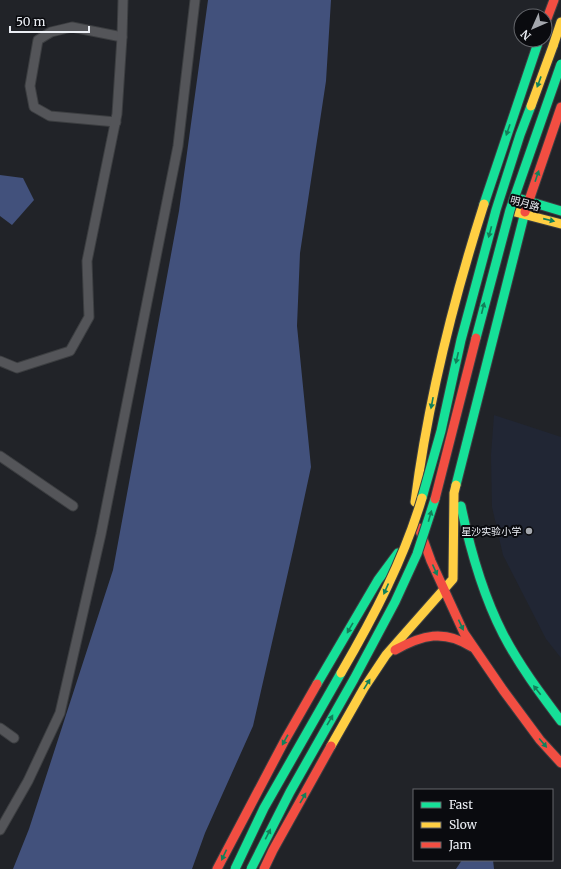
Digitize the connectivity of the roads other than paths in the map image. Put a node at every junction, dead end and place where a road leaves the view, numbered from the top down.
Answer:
1 (122, 0) edge
2 (195, 0) edge
3 (561, 22) edge
4 (122, 36) junction
5 (536, 48) edge
6 (561, 64) edge
7 (561, 107) edge
8 (116, 122) junction
9 (488, 190) junction
10 (528, 201) junction
11 (484, 203) junction
12 (561, 211) edge
13 (524, 214) junction
14 (561, 224) edge
15 (0, 361) edge
16 (0, 456) edge
17 (464, 457) junction
18 (73, 506) dead end
19 (418, 526) junction
20 (444, 590) junction
21 (474, 648) junction
22 (386, 655) junction
23 (561, 720) edge
24 (0, 728) edge
25 (14, 738) dead end
26 (561, 763) edge
27 (0, 830) edge
28 (217, 869) edge
29 (235, 869) edge
30 (251, 869) edge
31 (264, 869) edge

1 - 4 street
2 - 27 street
3 -> 29 main road, bridge
4 - 8 street
4 - 8 street
5 -> 9 main road
30 -> 6 main road, bridge
10 -> 7 main road
8 - 15 street
9 - 10 main road, 明月路
9 - 11 main road
10 - 12 main road, 明月路
10 - 13 main road
11 - 13 main road, 明月路
11 -> 19 main road
13 -> 14 main road, 明月路
13 - 17 main road
16 - 18 street
17 - 20 main road
23 -> 17 main road
19 -> 20 main road
19 -> 28 main road
20 -> 21 main road
20 - 22 main road
21 - 22 main road
21 -> 26 main road
31 -> 22 main road
24 - 25 street

